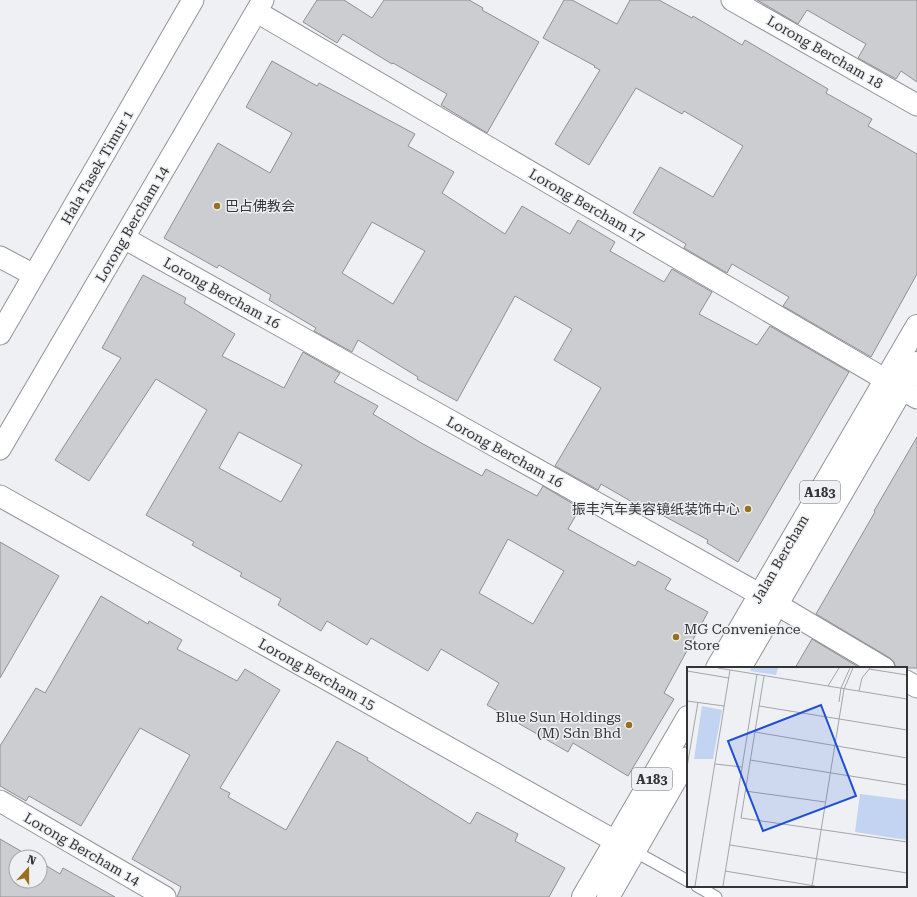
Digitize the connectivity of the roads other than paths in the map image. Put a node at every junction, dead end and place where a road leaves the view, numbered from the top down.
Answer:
1 (193, 0) edge
2 (732, 0) edge
3 (260, 6) edge
4 (917, 104) edge
5 (124, 238) junction
6 (0, 257) edge
7 (34, 275) junction
8 (917, 326) edge
9 (0, 334) edge
10 (917, 363) edge
11 (902, 389) edge
12 (0, 449) edge
13 (0, 496) edge
14 (768, 600) junction
15 (718, 667) edge
16 (740, 667) edge
17 (882, 667) edge
18 (907, 682) edge
19 (917, 688) edge
20 (687, 719) edge
21 (687, 759) edge
22 (0, 801) edge
23 (625, 846) junction
24 (687, 880) edge
25 (699, 887) edge
26 (165, 897) edge
27 (583, 897) edge
28 (608, 897) edge
29 (716, 897) edge

1 - 7 street, Hala Tasek Timur 1
2 - 4 street, Lorong Bercham 18
3 - 5 street, Lorong Bercham 14
3 - 11 street, Lorong Bercham 17
5 - 12 street, Lorong Bercham 14
5 - 14 street, Lorong Bercham 16
6 - 7 street
7 - 9 street, Hala Tasek Timur 1
8 - 11 main road, Jalan Bercham / A183
10 - 11 main road, Jalan Bercham / A183
11 - 14 main road, Jalan Bercham / A183
13 - 23 street, Lorong Bercham 15
14 - 15 main road, Jalan Bercham / A183
14 - 16 main road, Jalan Bercham / A183
14 - 17 street, Lorong Bercham 16
18 - 19 street
20 - 23 main road, A183
21 - 23 main road, A183
22 - 26 street, Lorong Bercham 14
23 - 24 lane
23 - 27 main road, A183
23 - 28 main road, A183
25 - 29 lane

